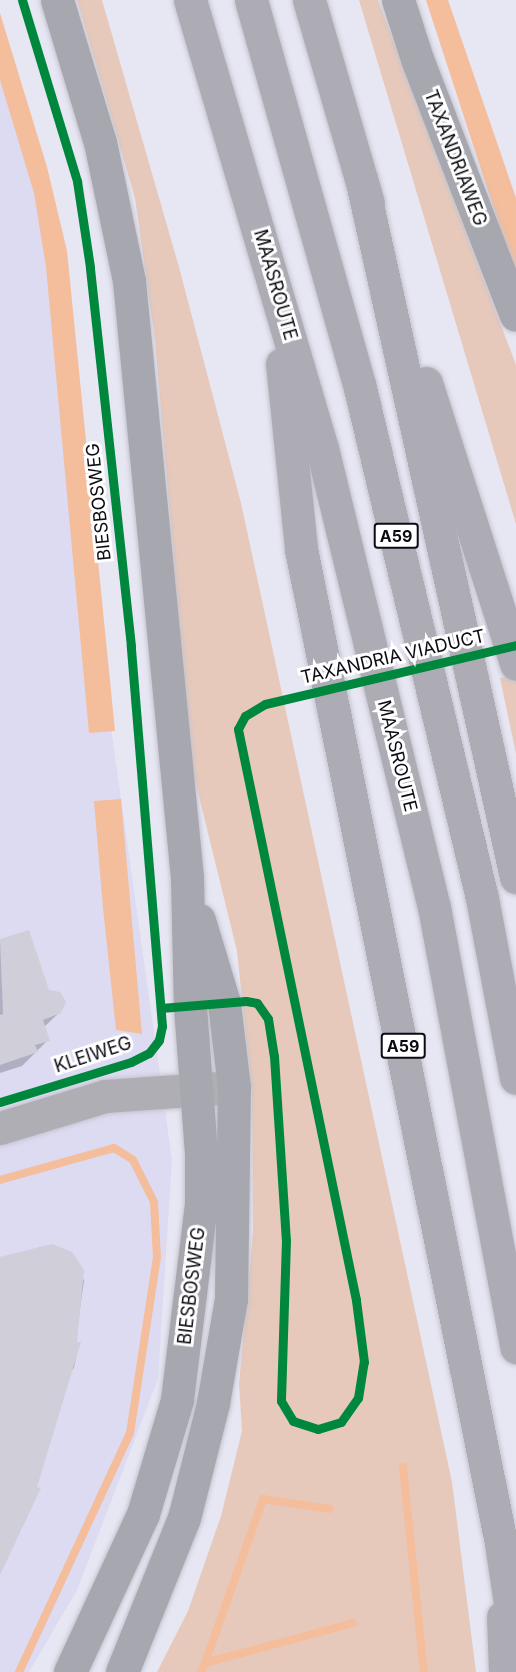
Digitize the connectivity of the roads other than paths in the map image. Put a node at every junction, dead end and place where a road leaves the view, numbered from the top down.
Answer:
1 (57, 0) edge
2 (190, 0) edge
3 (251, 0) edge
4 (309, 0) edge
5 (398, 0) edge
6 (362, 182) junction
7 (274, 278) junction
8 (516, 315) edge
9 (516, 664) edge
10 (516, 877) edge
11 (187, 878) junction
12 (516, 1078) edge
13 (234, 1087) junction
14 (199, 1089) junction
15 (0, 1128) edge
16 (516, 1347) edge
17 (501, 1543) junction
18 (516, 1643) edge
19 (70, 1672) edge
20 (122, 1672) edge
21 (505, 1672) edge

1 - 11 main road, BIESBOSWEG
2 - 7 highway, MAASROUTE / A59
3 - 12 highway, A59
4 - 6 highway, A59
5 - 8 main road, TAXANDRIAWEG
6 - 9 highway, A59
6 - 10 highway, A59
7 - 16 highway, MAASROUTE / A59
7 - 17 highway, A59
11 - 13 main road, BIESBOSWEG
11 - 14 main road, BIESBOSWEG
13 - 14 street
13 - 20 main road, BIESBOSWEG
14 - 15 street
14 - 19 main road, BIESBOSWEG
17 - 18 highway, A59
17 - 21 highway, A59

